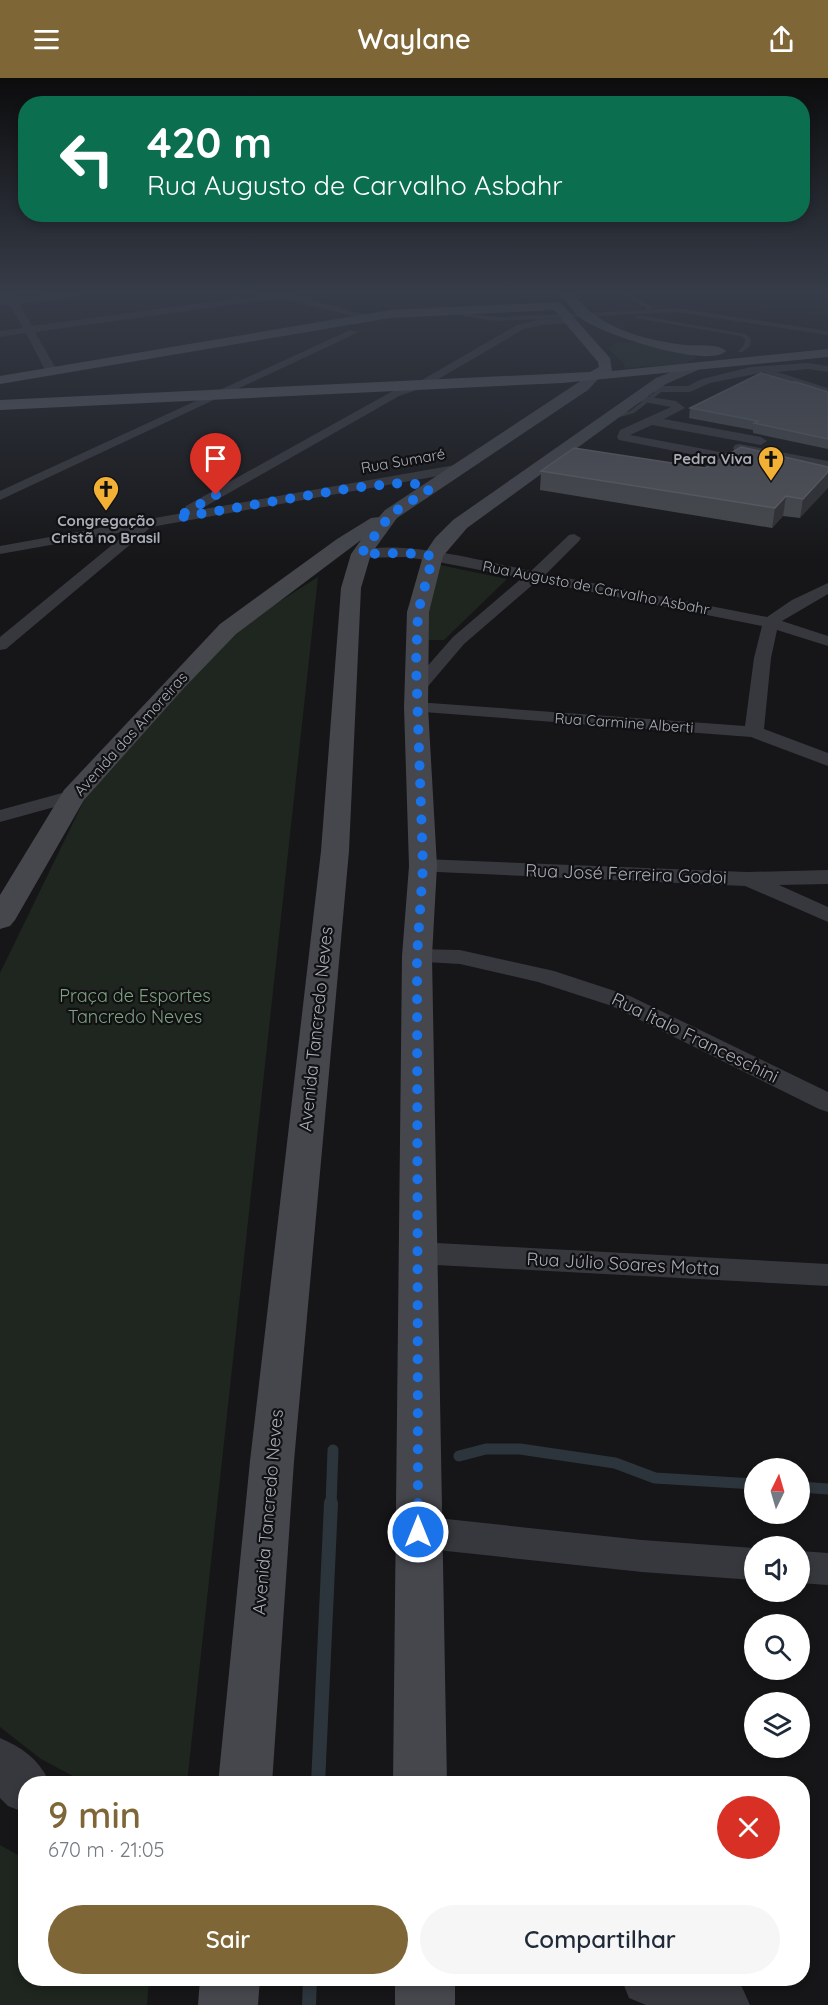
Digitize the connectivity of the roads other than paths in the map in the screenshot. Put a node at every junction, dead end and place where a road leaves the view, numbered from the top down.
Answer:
1 (3, 384) edge
2 (238, 384) edge
3 (422, 384) edge
4 (474, 384) edge
5 (575, 384) edge
6 (659, 384) edge
7 (700, 384) edge
8 (802, 384) edge
9 (418, 386) junction
10 (828, 392) edge
11 (218, 393) junction
12 (165, 396) junction
13 (53, 402) junction
14 (648, 404) junction
15 (0, 405) edge
16 (188, 408) junction
17 (528, 423) junction
18 (578, 425) junction
19 (828, 454) edge
20 (828, 465) edge
21 (461, 468) junction
22 (828, 477) edge
23 (352, 488) junction
24 (430, 489) junction
25 (0, 496) edge
26 (391, 514) junction
27 (176, 518) junction
28 (148, 523) junction
29 (574, 538) dead end
30 (0, 550) edge
31 (361, 554) junction
32 (433, 556) junction
33 (535, 576) junction
34 (297, 577) junction
35 (828, 588) edge
36 (772, 623) junction
37 (828, 641) edge
38 (0, 645) edge
39 (417, 697) junction
40 (754, 732) junction
41 (828, 760) edge
42 (73, 796) junction
43 (0, 816) edge
44 (423, 866) junction
45 (828, 877) edge
46 (747, 879) junction
47 (828, 915) edge
48 (0, 920) edge
49 (417, 956) junction
50 (828, 1103) edge
51 (418, 1253) junction
52 (828, 1275) edge
53 (418, 1532) junction
54 (744, 1563) edge
55 (810, 1568) edge
56 (828, 1569) edge
57 (0, 1763) edge
58 (246, 1776) edge
59 (420, 1776) edge
60 (18, 1780) edge
61 (229, 1986) edge
62 (425, 1986) edge
63 (670, 1986) edge
64 (228, 2005) edge
65 (425, 2005) edge
66 (721, 2005) edge

1 - 13 main road
2 - 11 street
3 - 9 street
4 - 9 main road
5 - 17 main road, Avenida Tancredo Neves
6 - 14 main road
7 - 14 street
8 - 10 street
9 - 11 main road
9 - 27 street
11 - 12 main road
11 - 16 street
12 - 13 main road
12 - 16 main road
13 - 15 main road
14 - 18 main road
14 - 19 street
14 - 20 street
14 - 22 street
16 - 25 street
17 - 18 main road
17 - 21 main road, Avenida Tancredo Neves
18 - 32 main road
21 - 23 street, Rua Sumaré
21 - 24 main road, Avenida Tancredo Neves
23 - 24 street, Rua Sumaré
23 - 27 street, Rua Sumaré
24 - 26 main road, Avenida Tancredo Neves
26 - 31 main road, Avenida Tancredo Neves
26 - 34 main road, Avenida das Amoreiras
27 - 28 street, Rua Sumaré
28 - 30 street, Rua Sumaré
28 - 38 street
29 - 33 street
31 - 32 street, Rua Augusto de Carvalho Asbahr
31 - 34 main road, Avenida das Amoreiras
31 - 58 main road, Avenida Tancredo Neves
32 - 33 street, Rua Augusto de Carvalho Asbahr
32 - 39 main road
33 - 36 street, Rua Augusto de Carvalho Asbahr
33 - 39 street
34 - 42 main road, Avenida das Amoreiras
35 - 36 street
36 - 37 street, Rua Augusto de Carvalho Asbahr
36 - 40 street
39 - 40 street, Rua Carmine Alberti
39 - 44 main road
40 - 41 street, Rua Carmine Alberti
42 - 43 street
42 - 48 main road, Avenida das Amoreiras
44 - 46 street, Rua José Ferreira Godoi
44 - 49 main road
45 - 46 street, Rua José Ferreira Godoi
46 - 47 street
49 - 50 street, Rua Ítalo Franceschini
49 - 51 main road
51 - 52 street, Rua Júlio Soares Motta
51 - 53 main road
53 - 54 street
53 - 59 main road
55 - 56 street
57 - 60 street
61 - 64 main road
62 - 65 main road
63 - 66 street

